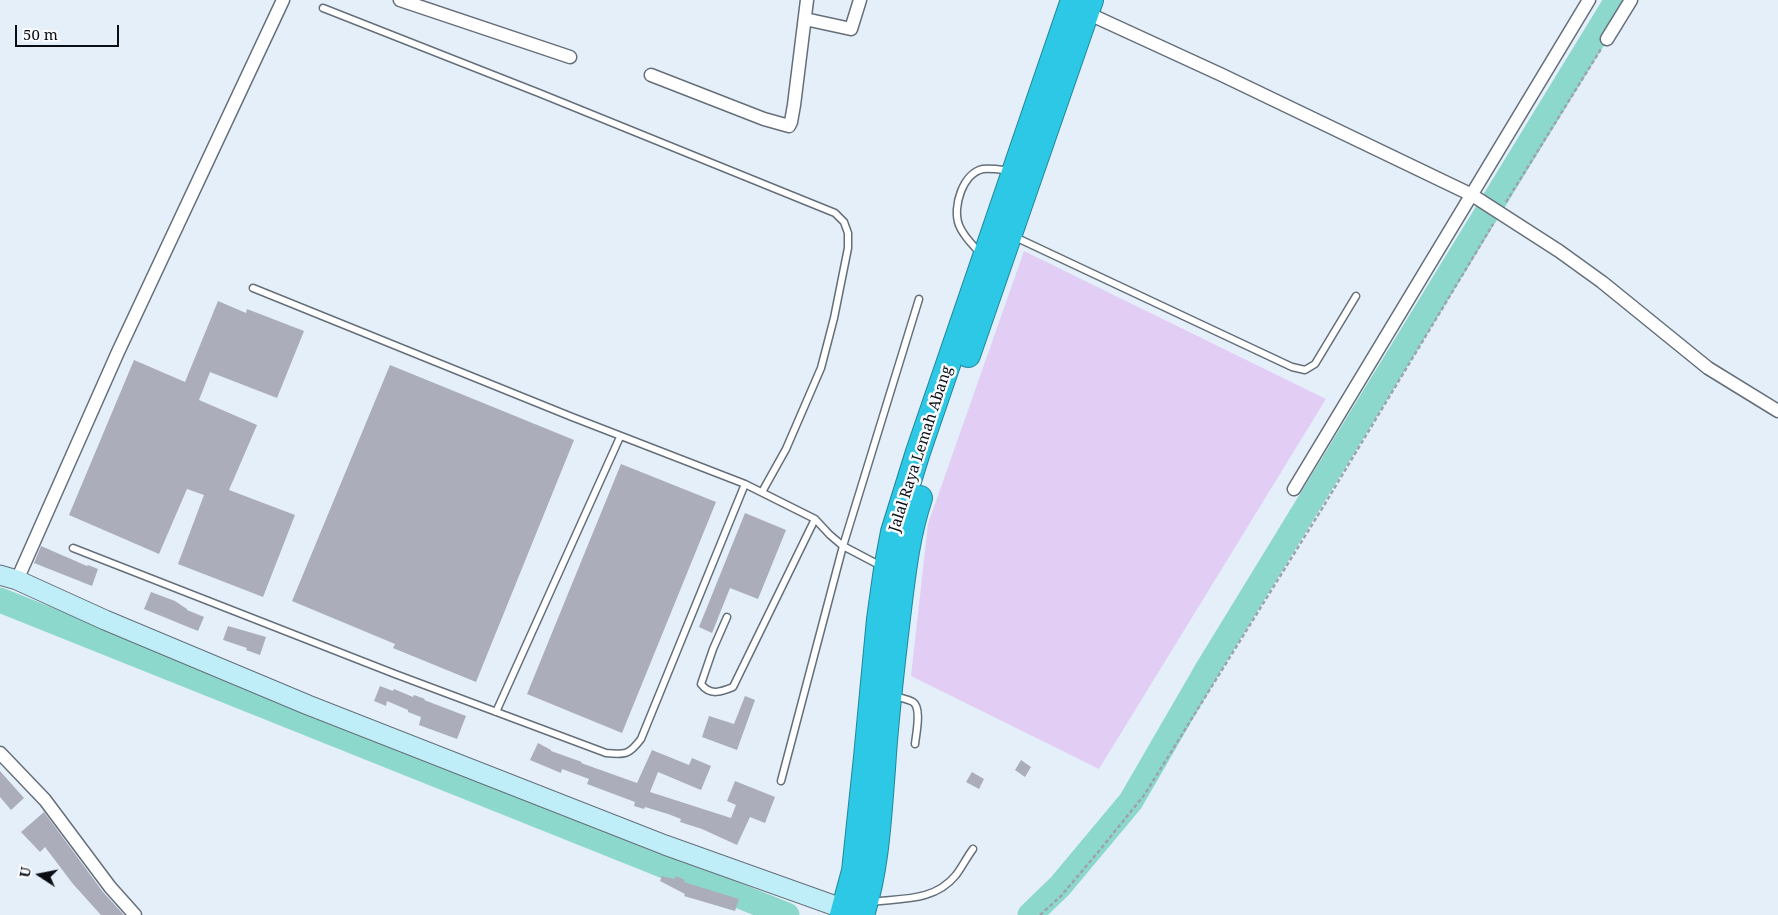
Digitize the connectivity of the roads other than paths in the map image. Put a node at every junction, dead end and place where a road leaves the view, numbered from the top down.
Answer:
1 (283, 0) edge
2 (400, 0) edge
3 (806, 0) edge
4 (860, 0) edge
5 (1589, 0) edge
6 (1631, 0) edge
7 (1083, 4) edge
8 (323, 8) dead end
9 (805, 19) junction
10 (1607, 40) road end
11 (570, 57) dead end
12 (651, 75) dead end
13 (1014, 171) junction
14 (1472, 196) junction
15 (1010, 235) junction
16 (984, 258) junction
17 (254, 288) dead end
18 (1356, 296) dead end
19 (919, 298) dead end
20 (1778, 412) edge
21 (620, 437) junction
22 (745, 484) junction
23 (1294, 489) dead end
24 (762, 492) junction
25 (815, 519) junction
26 (843, 546) junction
27 (72, 548) dead end
28 (886, 569) junction
29 (9, 577) edge
30 (727, 617) dead end
31 (888, 694) junction
32 (496, 712) junction
33 (915, 744) dead end
34 (0, 753) edge
35 (781, 781) dead end
36 (973, 849) dead end
37 (853, 910) edge
38 (135, 915) edge

1 - 29 street
2 - 11 street
3 - 9 street
4 - 9 street
5 - 14 street
6 - 10 street
7 - 13 highway, Jalal Raya Lemah Abang
7 - 14 street
7 - 15 highway, Jalal Raya Lemah Abang
8 - 24 lane
9 - 12 street
13 - 16 highway, Jalal Raya Lemah Abang
13 - 16 lane
14 - 20 street
14 - 23 street
15 - 18 lane
15 - 31 highway, Jalal Raya Lemah Abang
16 - 28 highway, Jalal Raya Lemah Abang
17 - 21 lane
19 - 26 lane
21 - 22 lane
21 - 32 lane
22 - 24 lane
22 - 32 lane
24 - 25 lane
25 - 26 lane
25 - 30 lane
26 - 28 lane
26 - 35 lane
27 - 32 lane
28 - 37 highway, Jalal Raya Lemah Abang
29 - 37 street
31 - 33 lane
31 - 37 highway, Jalal Raya Lemah Abang
34 - 38 street
36 - 37 lane

